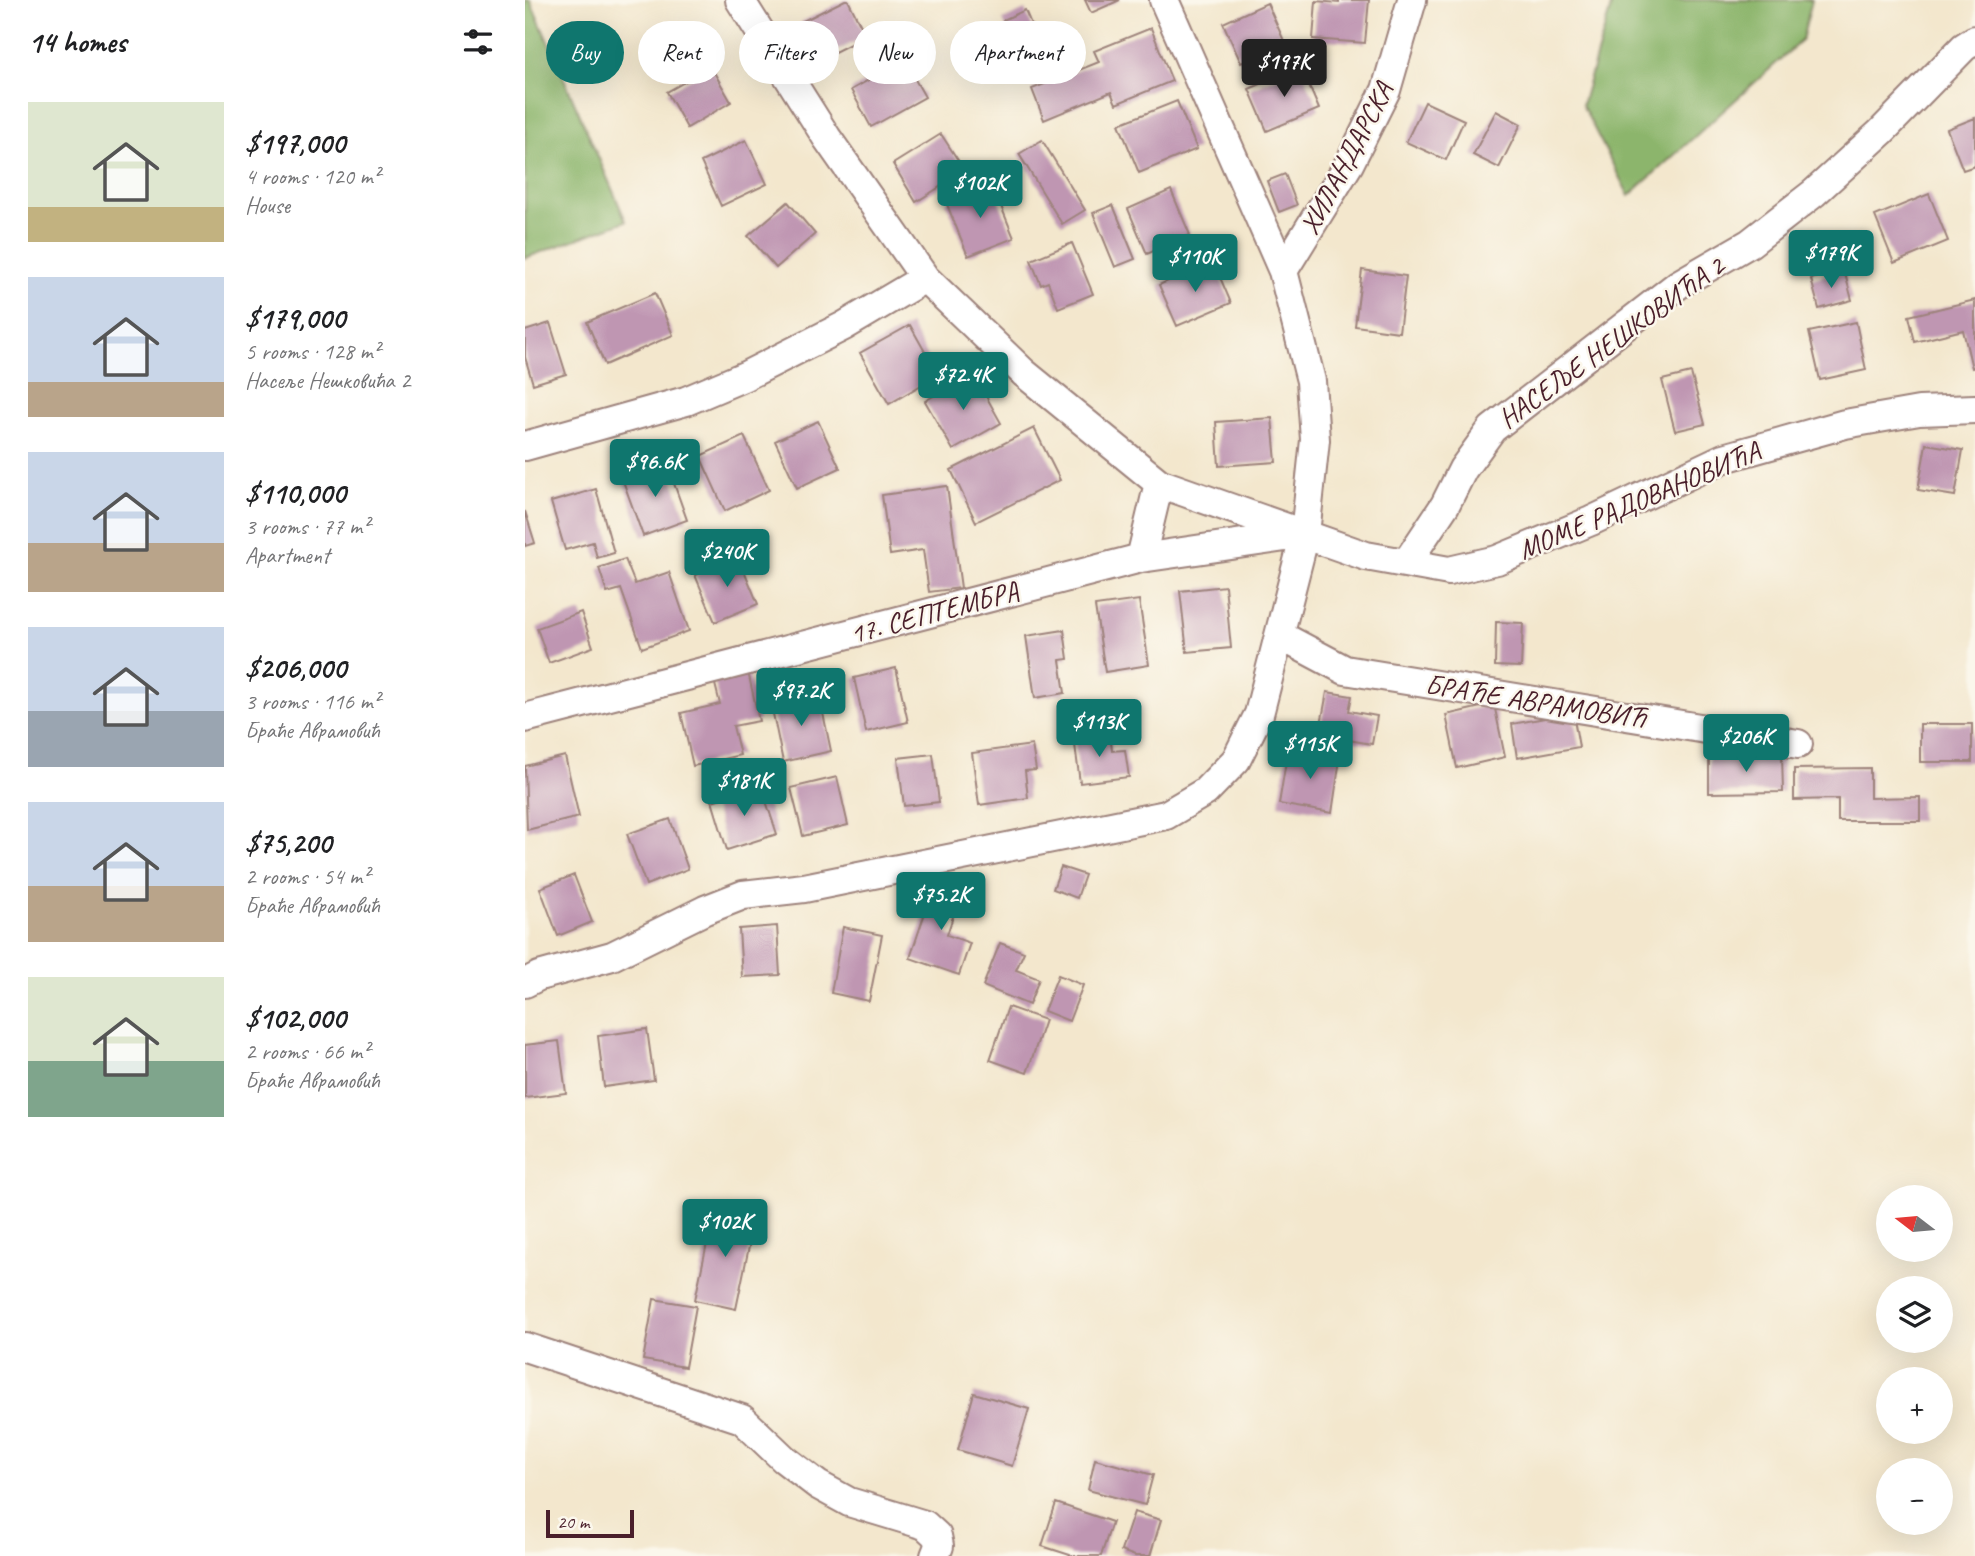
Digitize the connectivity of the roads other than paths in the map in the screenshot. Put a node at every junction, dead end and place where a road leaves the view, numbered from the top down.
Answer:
1 (740, 0) edge
2 (1164, 0) edge
3 (1412, 0) edge
4 (1975, 40) edge
5 (1283, 271) junction
6 (925, 278) junction
7 (1975, 409) edge
8 (525, 446) edge
9 (1159, 483) junction
10 (1305, 534) junction
11 (1141, 558) junction
12 (1407, 562) junction
13 (1281, 636) junction
14 (525, 718) edge
15 (1798, 744) dead end
16 (525, 983) edge
17 (525, 1347) edge
18 (935, 1556) edge

1 - 6 street, МОМЕ РАДОВАНОВИЋА
2 - 5 street
3 - 5 street, ХИЛАНДАРСКА
4 - 12 street, НАСЕЉЕ НЕШКОВИЋА 2
5 - 10 street
6 - 8 street
6 - 9 street, МОМЕ РАДОВАНОВИЋА
7 - 12 street, МОМЕ РАДОВАНОВИЋА
9 - 10 street, МОМЕ РАДОВАНОВИЋА
9 - 11 street
10 - 11 street, 17. СЕПТЕМБРА
10 - 12 street, МОМЕ РАДОВАНОВИЋА
10 - 13 street
11 - 14 street, 17. СЕПТЕМБРА
13 - 15 street, БРАЋЕ АВРАМОВИЋ
13 - 16 street
17 - 18 street

